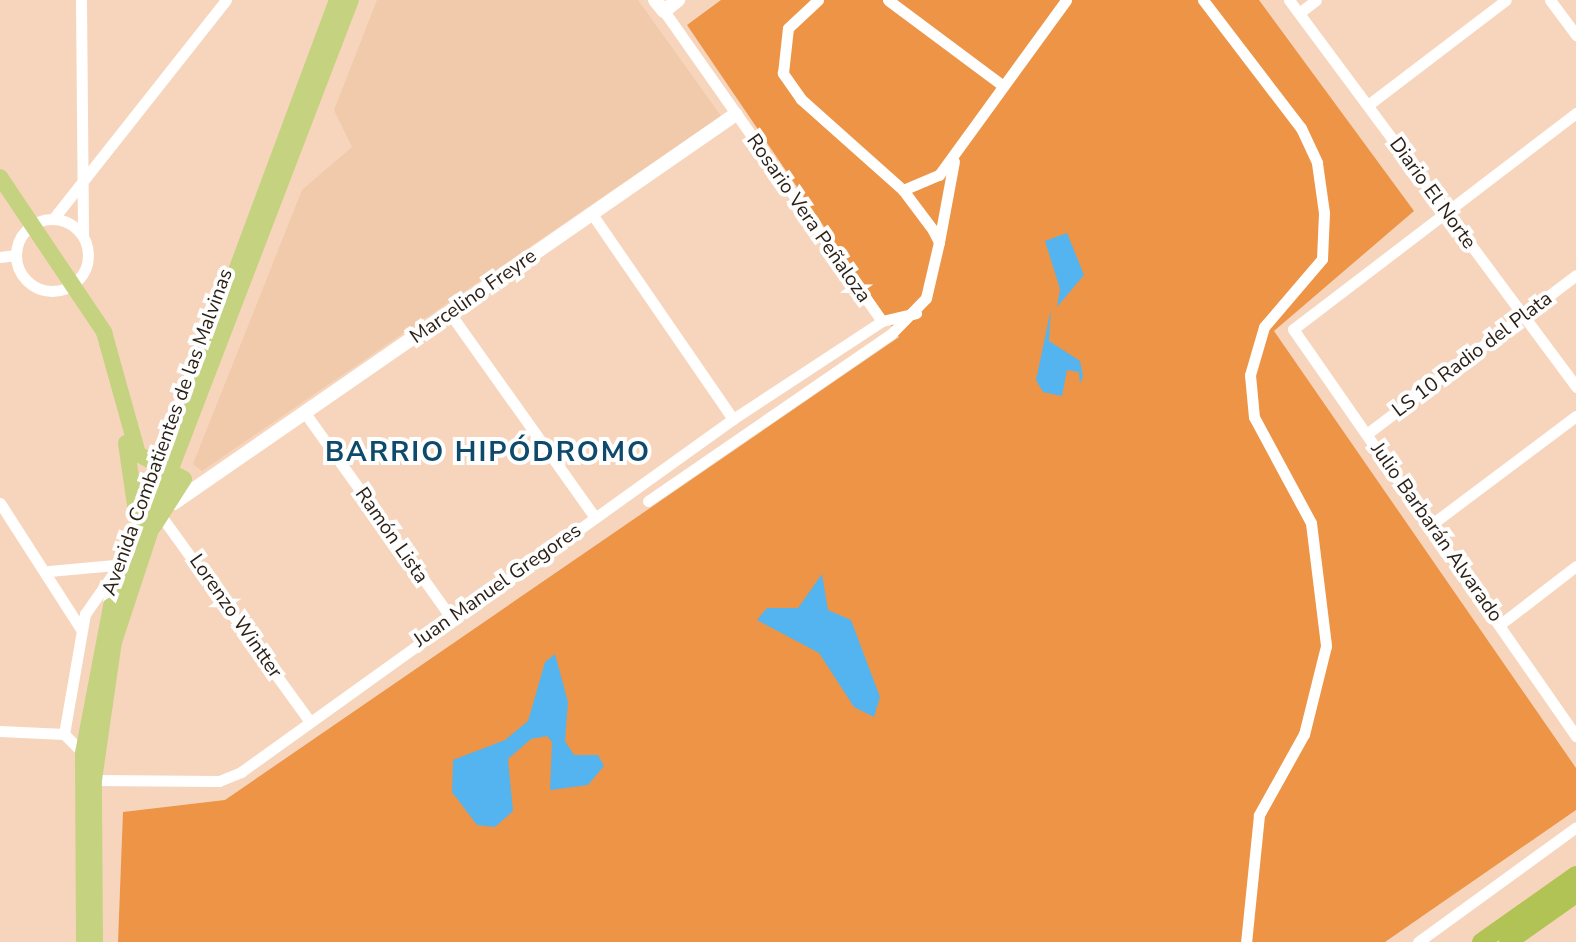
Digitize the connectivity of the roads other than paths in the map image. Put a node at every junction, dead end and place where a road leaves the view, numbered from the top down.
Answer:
1 (81, 0) edge
2 (226, 0) edge
3 (337, 0) edge
4 (351, 0) edge
5 (678, 0) edge
6 (818, 0) edge
7 (888, 0) edge
8 (1066, 0) edge
9 (1203, 0) edge
10 (1289, 0) edge
11 (1316, 0) edge
12 (1506, 0) edge
13 (1550, 0) edge
14 (905, 5) edge
15 (659, 6) edge
16 (1299, 13) junction
17 (1576, 35) edge
18 (1002, 85) junction
19 (1368, 105) junction
20 (1576, 113) edge
21 (736, 114) junction
22 (958, 151) junction
23 (0, 177) edge
24 (83, 187) junction
25 (903, 190) junction
26 (0, 195) edge
27 (1444, 209) junction
28 (592, 214) junction
29 (53, 219) junction
30 (30, 227) junction
31 (83, 236) junction
32 (939, 242) junction
33 (16, 255) junction
34 (0, 257) edge
35 (1576, 275) edge
36 (72, 285) junction
37 (449, 312) junction
38 (916, 313) junction
39 (1522, 315) junction
40 (882, 321) junction
41 (1576, 387) edge
42 (305, 413) junction
43 (1576, 416) edge
44 (733, 419) junction
45 (1368, 433) junction
46 (170, 467) junction
47 (210, 478) junction
48 (136, 495) junction
49 (648, 501) dead end
50 (0, 503) edge
51 (174, 503) junction
52 (161, 516) junction
53 (594, 516) junction
54 (1432, 524) junction
55 (142, 531) junction
56 (129, 551) junction
57 (115, 565) junction
58 (1576, 566) edge
59 (49, 571) junction
60 (451, 618) junction
61 (1502, 623) junction
62 (81, 629) junction
63 (308, 719) junction
64 (0, 731) edge
65 (64, 734) junction
66 (1576, 736) edge
67 (83, 753) junction
68 (94, 780) junction
69 (1576, 827) edge
70 (1576, 875) edge
71 (1576, 894) edge
72 (84, 942) edge
73 (95, 942) edge
74 (1246, 942) edge
75 (1418, 942) edge
76 (1481, 942) edge
77 (1508, 942) edge

1 - 24 street
2 - 24 street
3 - 46 main road, Avenida Combatientes de las Malvinas
4 - 46 main road, Avenida Combatientes de las Malvinas
5 - 15 street
6 - 25 street
7 - 14 street
8 - 18 street
9 - 74 street
10 - 16 street, Diario El Norte
11 - 16 street
12 - 19 street
13 - 17 street
14 - 18 street
15 - 21 street, Rosario Vera Peñaloza
16 - 19 street, Diario El Norte
18 - 22 street
19 - 27 street, Diario El Norte
20 - 27 street
21 - 28 street, Marcelino Freyre
21 - 40 street, Rosario Vera Peñaloza
22 - 25 street
22 - 32 street
23 - 30 main road
24 - 29 street
24 - 31 street
25 - 32 street
26 - 30 main road
27 - 39 street, Diario El Norte
27 - 45 street, Julio Barbarán Alvarado
28 - 37 street, Marcelino Freyre
28 - 44 street
29 - 30 street
29 - 31 street
30 - 33 street
30 - 36 main road
31 - 36 street
32 - 38 street
33 - 34 street
33 - 36 street
35 - 39 street, LS 10 Radio del Plata
36 - 46 main road
36 - 48 main road
37 - 42 street, Marcelino Freyre
37 - 53 street
38 - 40 street
38 - 49 street
39 - 41 street, Diario El Norte
39 - 45 street, LS 10 Radio del Plata
40 - 44 street, Juan Manuel Gregores
42 - 47 street, Marcelino Freyre
42 - 60 street, Ramón Lista
43 - 54 street
44 - 53 street, Juan Manuel Gregores
45 - 54 street, Julio Barbarán Alvarado
46 - 47 street
46 - 48 main road
46 - 51 main road
46 - 55 main road, Avenida Combatientes de las Malvinas
47 - 51 street, Marcelino Freyre
48 - 55 main road
50 - 59 street
51 - 52 main road
52 - 55 main road
52 - 63 street, Lorenzo Wintter
53 - 60 street, Juan Manuel Gregores
54 - 61 street, Julio Barbarán Alvarado
55 - 56 main road, Avenida Combatientes de las Malvinas
55 - 68 main road, Avenida Combatientes de las Malvinas
56 - 57 street
56 - 67 main road, Avenida Combatientes de las Malvinas
57 - 59 street
57 - 62 street
58 - 61 street
59 - 62 street
60 - 63 street, Juan Manuel Gregores
61 - 66 street, Julio Barbarán Alvarado
62 - 65 street
63 - 68 street, Juan Manuel Gregores
64 - 65 street
65 - 67 street
67 - 72 main road, Avenida Combatientes de las Malvinas
68 - 73 main road, Avenida Combatientes de las Malvinas
69 - 75 street
70 - 76 highway
71 - 77 highway

